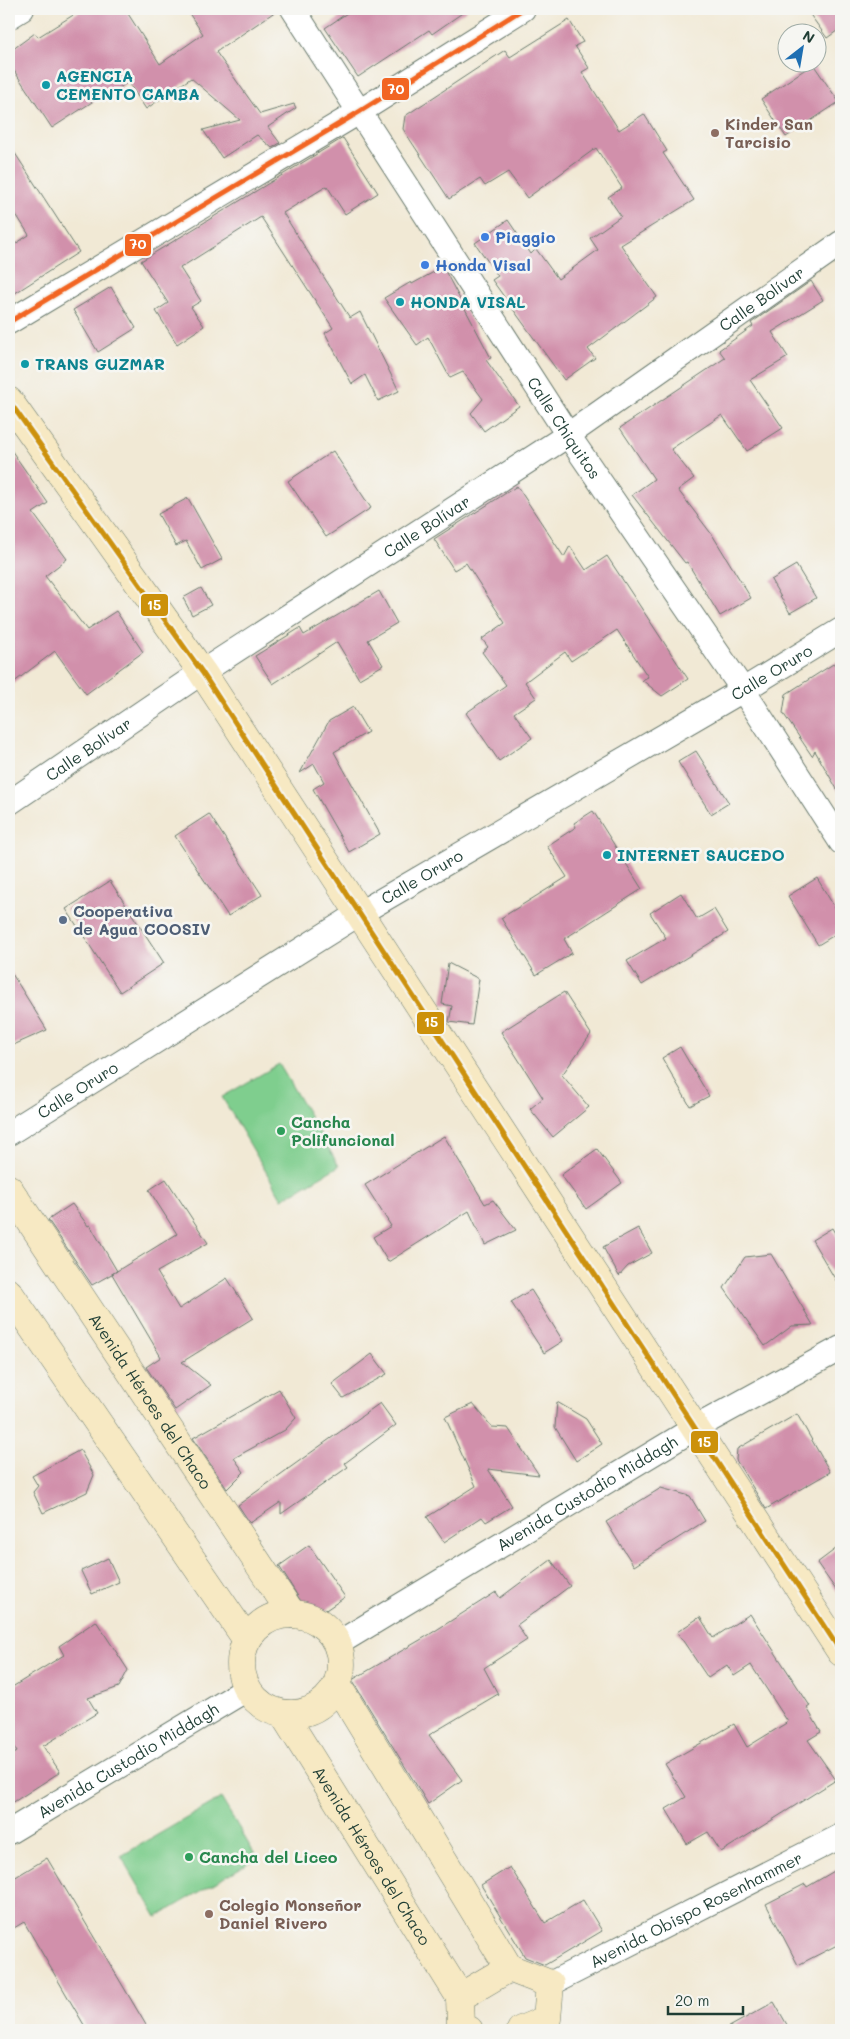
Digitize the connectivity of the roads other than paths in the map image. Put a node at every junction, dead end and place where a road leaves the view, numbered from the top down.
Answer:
1 (22, 9) edge
2 (293, 9) edge
3 (523, 9) edge
4 (9, 17) edge
5 (359, 112) junction
6 (841, 243) edge
7 (9, 322) edge
8 (9, 401) edge
9 (568, 434) junction
10 (841, 630) edge
11 (202, 672) junction
12 (743, 690) junction
13 (9, 802) edge
14 (841, 842) edge
15 (360, 913) junction
16 (9, 1133) edge
17 (9, 1188) edge
18 (9, 1292) edge
19 (841, 1348) edge
20 (696, 1428) junction
21 (292, 1614) junction
22 (247, 1640) junction
23 (337, 1644) junction
24 (841, 1652) edge
25 (337, 1685) junction
26 (247, 1689) junction
27 (284, 1715) junction
28 (9, 1832) edge
29 (841, 1836) edge
30 (509, 1968) junction
31 (550, 1984) junction
32 (460, 1997) junction
33 (551, 2025) edge
34 (462, 2029) edge
35 (521, 2030) edge

1 - 4 street
2 - 5 street, Calle Chiquitos
3 - 5 street
5 - 7 street
5 - 9 street, Calle Chiquitos
6 - 9 street, Calle Bolívar
8 - 11 street
9 - 11 street, Calle Bolívar
9 - 12 street, Calle Chiquitos
10 - 12 street, Calle Oruro
11 - 13 street, Calle Bolívar
11 - 15 street
12 - 14 street, Calle Chiquitos
12 - 15 street, Calle Oruro
15 - 16 street, Calle Oruro
15 - 20 street
17 - 21 street, Avenida Héroes del Chaco
18 - 22 street
19 - 20 street, Avenida Custodio Middagh
20 - 23 street, Avenida Custodio Middagh
20 - 24 street
21 - 22 street
21 - 23 street
22 - 26 street
23 - 25 street
25 - 27 street
25 - 30 street
26 - 27 street
26 - 28 street, Avenida Custodio Middagh
27 - 32 street, Avenida Héroes del Chaco
29 - 31 street, Avenida Obispo Rosenhammer
30 - 31 street
30 - 32 street
31 - 33 street
32 - 34 street
33 - 35 street

